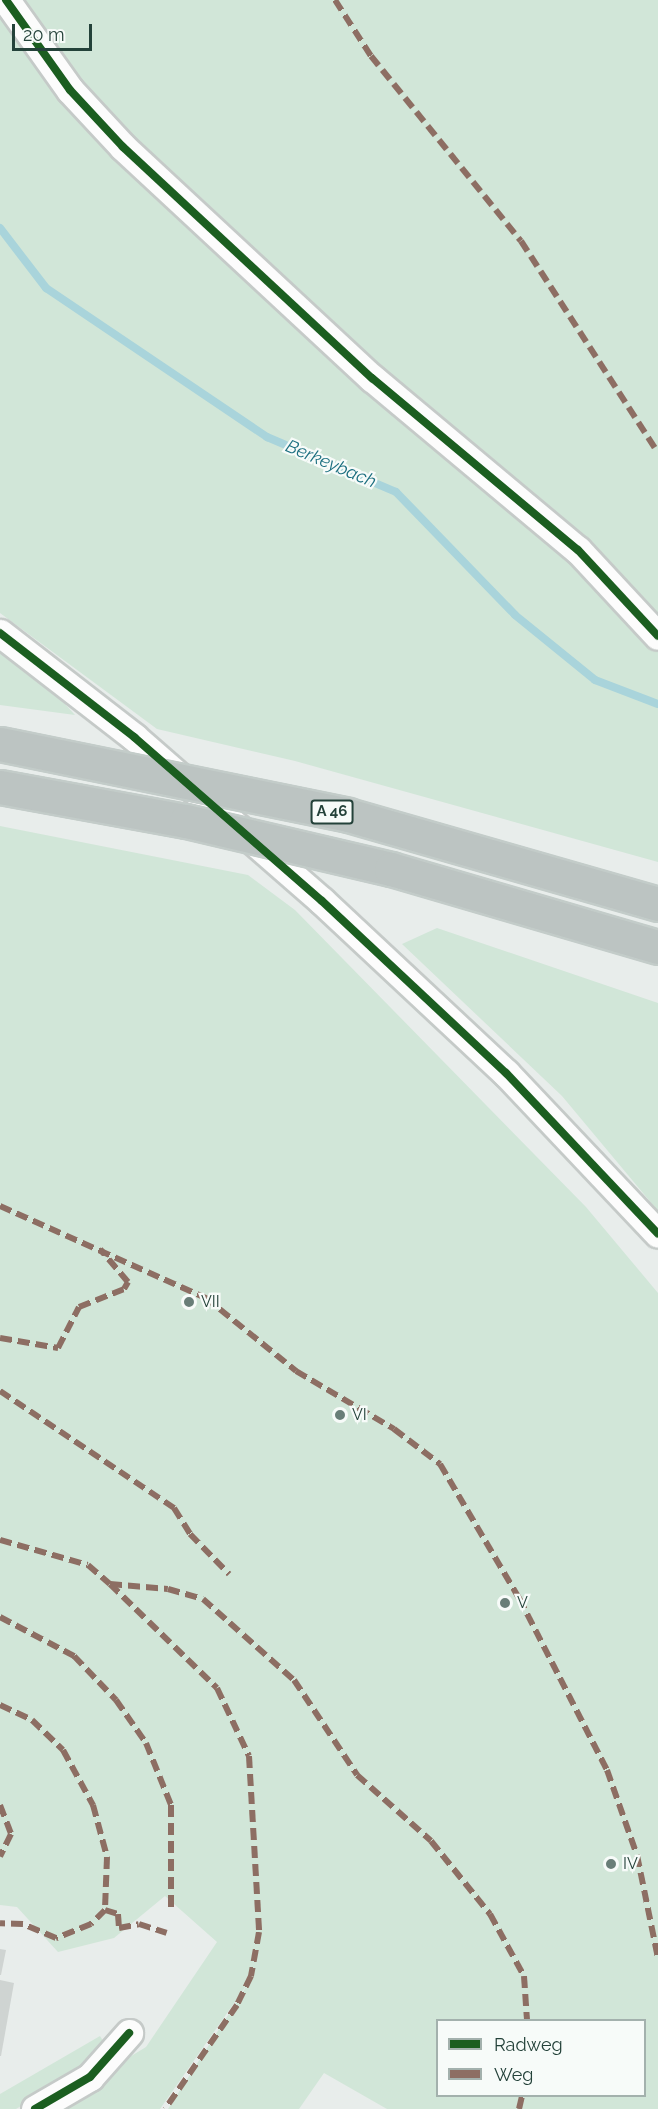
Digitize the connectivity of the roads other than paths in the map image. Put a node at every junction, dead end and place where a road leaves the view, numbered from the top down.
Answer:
1 (6, 0) edge
2 (0, 633) edge
3 (658, 636) edge
4 (0, 744) edge
5 (0, 787) edge
6 (658, 904) edge
7 (658, 947) edge
8 (658, 1234) edge
9 (129, 2033) dead end
10 (35, 2109) edge

1 - 3 street
2 - 8 street
4 - 6 highway, A 46, bridge
5 - 7 highway, bridge
9 - 10 street

